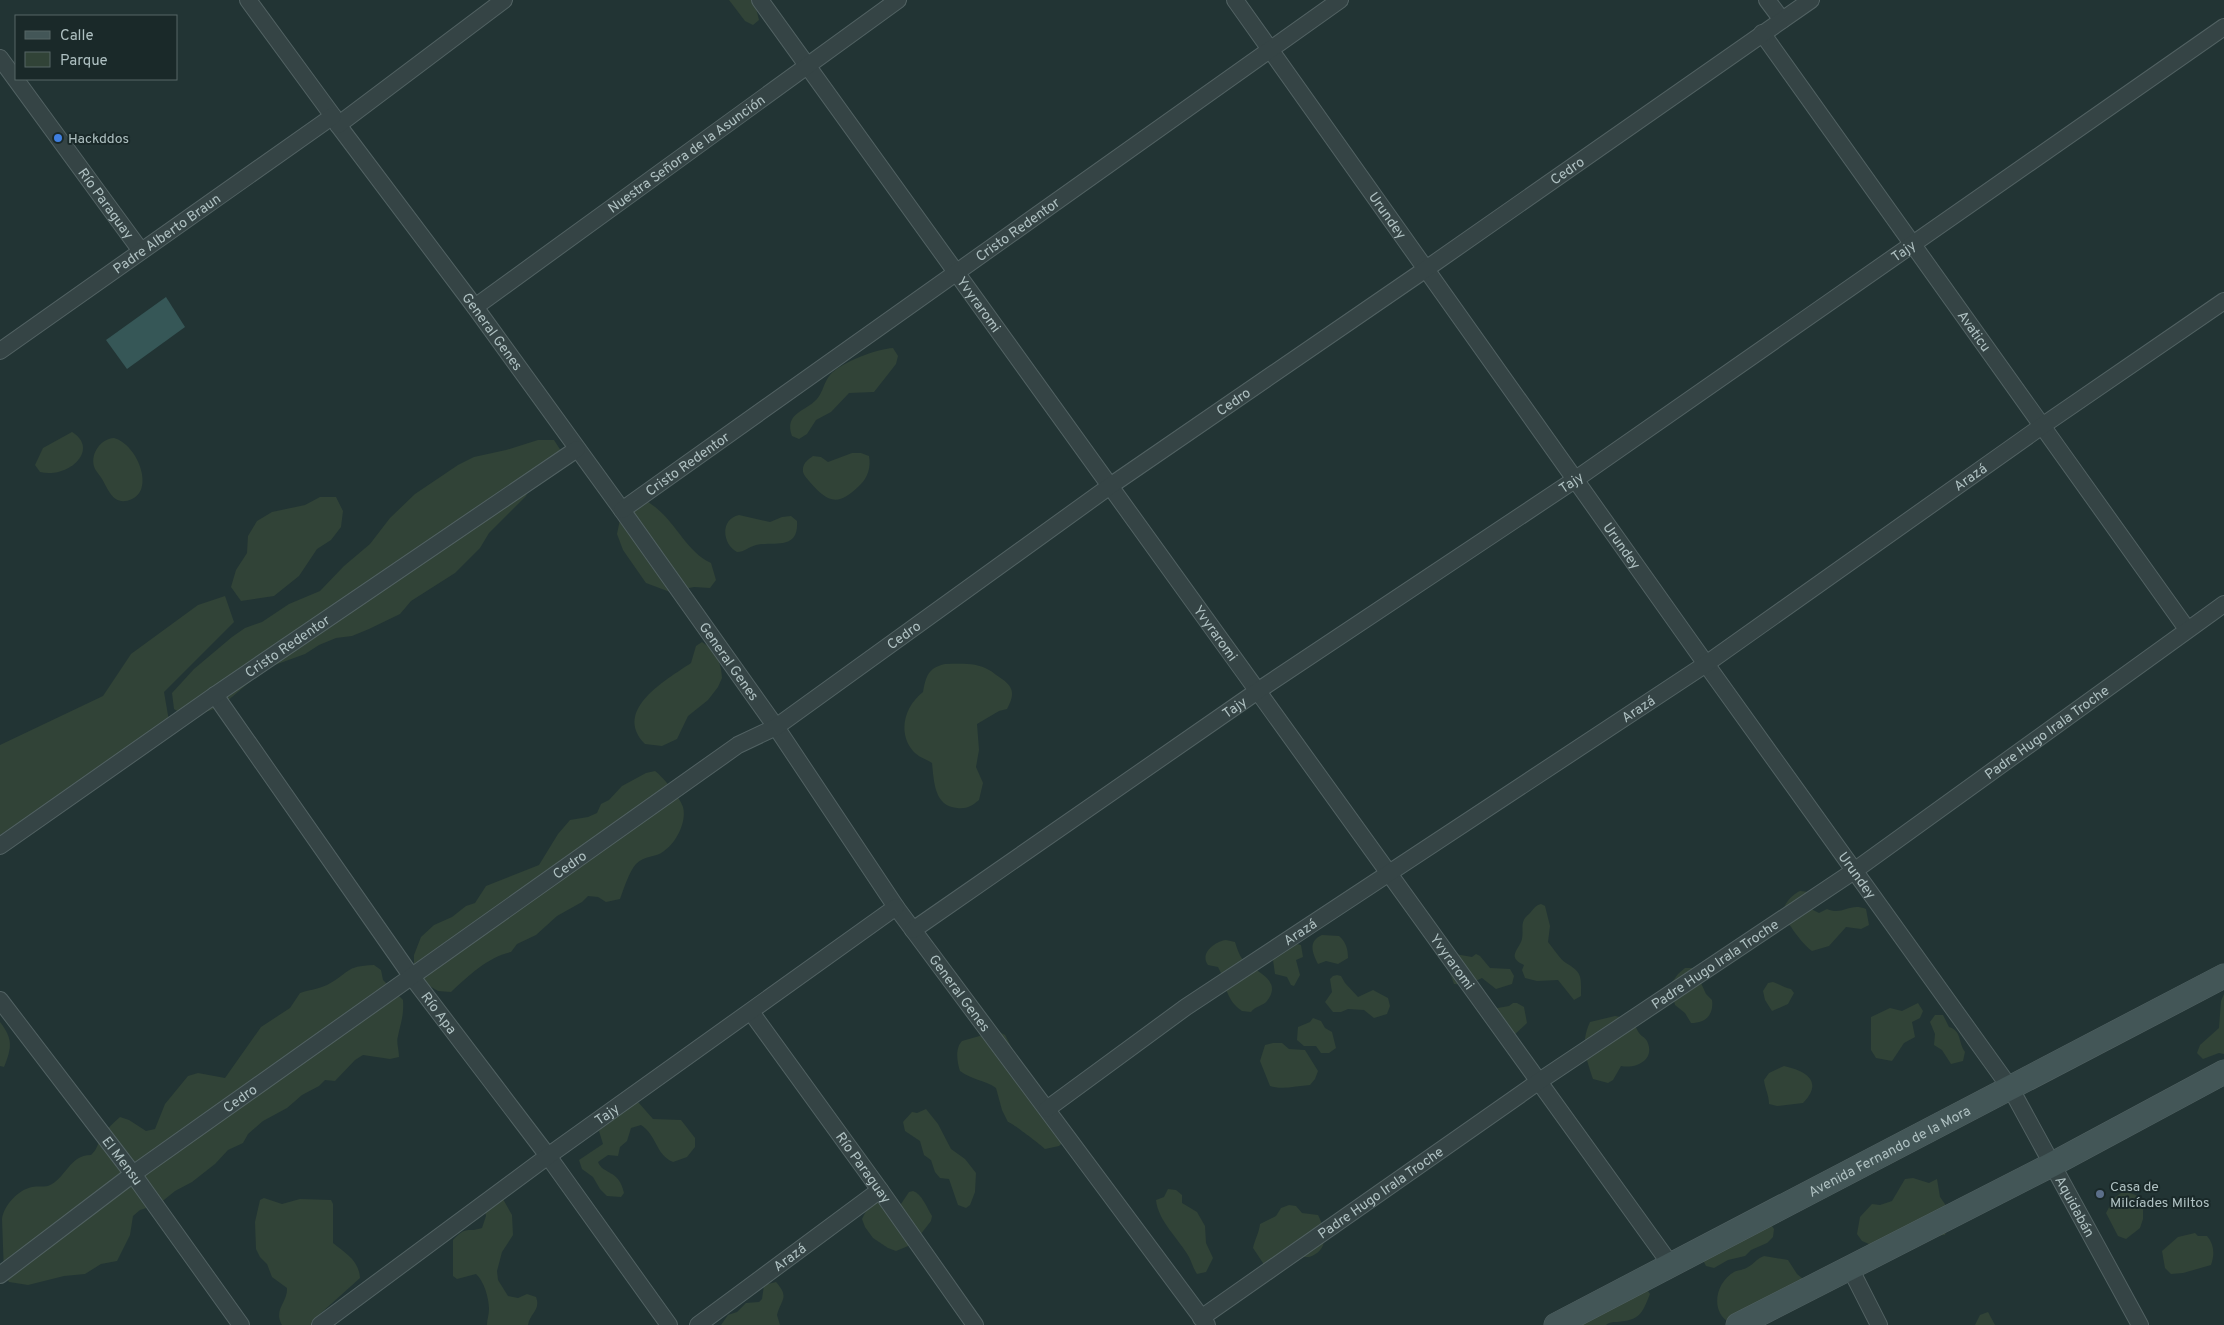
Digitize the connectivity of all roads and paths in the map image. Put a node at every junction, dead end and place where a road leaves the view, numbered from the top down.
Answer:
1 (248, 0) edge
2 (504, 0) edge
3 (760, 0) edge
4 (898, 0) edge
5 (1235, 0) edge
6 (1340, 0) edge
7 (1767, 0) edge
8 (1811, 0) edge
9 (1782, 20) junction
10 (2224, 27) edge
11 (1762, 33) junction
12 (1271, 50) junction
13 (0, 58) edge
14 (808, 65) junction
15 (15, 79) edge
16 (16, 80) edge
17 (335, 121) junction
18 (1914, 244) junction
19 (141, 251) junction
20 (1426, 269) junction
21 (958, 273) junction
22 (2224, 301) edge
23 (475, 307) junction
24 (0, 351) edge
25 (2042, 426) junction
26 (577, 449) junction
27 (1576, 479) junction
28 (1110, 486) junction
29 (622, 510) junction
30 (2224, 604) edge
31 (2187, 629) junction
32 (1706, 664) junction
33 (1258, 690) junction
34 (215, 695) junction
35 (776, 727) junction
36 (0, 846) edge
37 (1854, 870) junction
38 (1389, 875) junction
39 (896, 907) junction
40 (913, 930) junction
41 (2224, 976) edge
42 (412, 977) junction
43 (0, 1000) edge
44 (751, 1012) junction
45 (2224, 1072) edge
46 (1538, 1082) junction
47 (2011, 1089) junction
48 (1047, 1108) junction
49 (548, 1156) junction
50 (2052, 1164) junction
51 (133, 1174) junction
52 (880, 1190) junction
53 (1672, 1266) junction
54 (1850, 1268) junction
55 (0, 1275) edge
56 (1204, 1321) edge
57 (241, 1325) edge
58 (320, 1325) edge
59 (668, 1325) edge
60 (698, 1325) edge
61 (976, 1325) edge
62 (1556, 1325) edge
63 (1738, 1325) edge
64 (1879, 1325) edge
65 (2140, 1325) edge

1 - 17 street, General Genes
2 - 17 street, Padre Alberto Braun
3 - 14 street, Yvyraromi
4 - 14 street, Nuestra Señora de la Asunción
5 - 12 street, Urundey
6 - 12 street, Cristo Redentor
7 - 9 street
8 - 9 street, Cedro
9 - 11 street, Cedro
10 - 18 street, Tajy
11 - 18 street, Avaticu
11 - 20 street, Cedro
12 - 20 street, Urundey
12 - 21 street, Cristo Redentor
13 - 15 street, Río Paraguay
14 - 21 street, Yvyraromi
14 - 23 street, Nuestra Señora de la Asunción
16 - 19 street, Río Paraguay
17 - 19 street, Padre Alberto Braun
17 - 23 street, General Genes
18 - 25 street, Avaticu
18 - 27 street, Tajy
19 - 24 street, Padre Alberto Braun
20 - 27 street, Urundey
20 - 28 street, Cedro
21 - 28 street, Yvyraromi
21 - 29 street, Cristo Redentor
22 - 25 street, Arazá
23 - 26 street, General Genes
25 - 31 street, Avaticu
25 - 32 street, Arazá
26 - 29 street, General Genes
26 - 34 street, Cristo Redentor
27 - 32 street, Urundey
27 - 33 street, Tajy
28 - 33 street, Yvyraromi
28 - 35 street, Cedro
29 - 35 street, General Genes
30 - 31 street, Padre Hugo Irala Troche
31 - 37 street, Padre Hugo Irala Troche
32 - 37 street, Urundey
32 - 38 street, Arazá
33 - 38 street, Yvyraromi
33 - 40 street, Tajy
34 - 36 street, Cristo Redentor
34 - 42 street, Río Apa
35 - 39 street, General Genes
35 - 42 street, Cedro
37 - 46 street, Padre Hugo Irala Troche
37 - 47 street, Urundey
38 - 46 street, Yvyraromi
38 - 48 street, Arazá
39 - 40 street, General Genes
39 - 44 street, Tajy
40 - 48 street, General Genes
41 - 47 main road, Avenida Fernando de la Mora
42 - 49 street, Río Apa
42 - 51 street, Cedro
43 - 51 street, El Mensu
44 - 49 street, Tajy
44 - 52 street, Río Paraguay
45 - 50 main road
46 - 53 street, Yvyraromi
46 - 56 street, Padre Hugo Irala Troche
47 - 50 street, Aquidabán
47 - 53 main road, Avenida Fernando de la Mora
48 - 56 street, General Genes
49 - 58 street, Tajy
49 - 59 street, Río Apa
50 - 54 main road
50 - 65 street, Aquidabán
51 - 55 street, Cedro
51 - 57 street, El Mensu
52 - 60 street, Arazá
52 - 61 street, Río Paraguay
53 - 62 main road, Avenida Fernando de la Mora
54 - 63 main road
54 - 64 street

